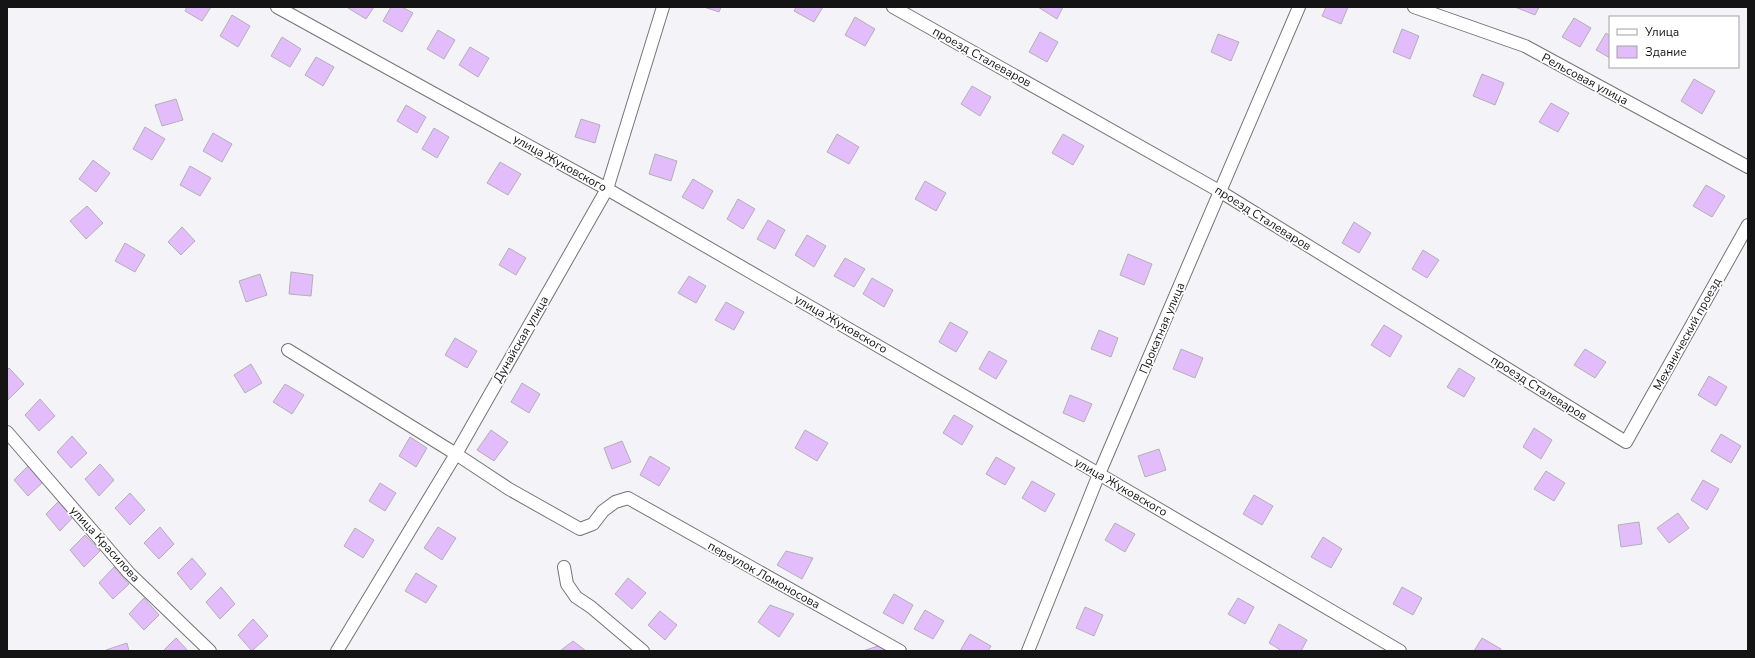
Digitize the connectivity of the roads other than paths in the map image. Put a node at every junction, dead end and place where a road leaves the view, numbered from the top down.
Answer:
1 (277, 7) edge
2 (663, 7) edge
3 (893, 7) edge
4 (1299, 7) edge
5 (1414, 7) edge
6 (1748, 167) edge
7 (606, 189) junction
8 (1221, 192) junction
9 (1748, 225) edge
10 (288, 350) dead end
11 (7, 432) edge
12 (1626, 442) joint
13 (456, 454) junction
14 (1099, 474) junction
15 (564, 567) dead end
16 (210, 651) edge
17 (337, 651) edge
18 (643, 651) edge
19 (900, 651) edge
20 (1028, 651) edge
21 (1400, 651) edge

1 - 7 street, улица Жуковского
2 - 7 street, Дунайская улица
3 - 8 street, проезд Сталеваров
4 - 8 street, Прокатная улица
5 - 6 street, Рельсовая улица
7 - 13 street, Дунайская улица
7 - 14 street, улица Жуковского
8 - 12 street, проезд Сталеваров
8 - 14 street, Прокатная улица
9 - 12 street, Механический проезд
10 - 13 street
11 - 16 street, улица Красилова
13 - 17 street, Дунайская улица
13 - 19 street, переулок Ломоносова
14 - 20 street, Прокатная улица
14 - 21 street, улица Жуковского
15 - 18 street

